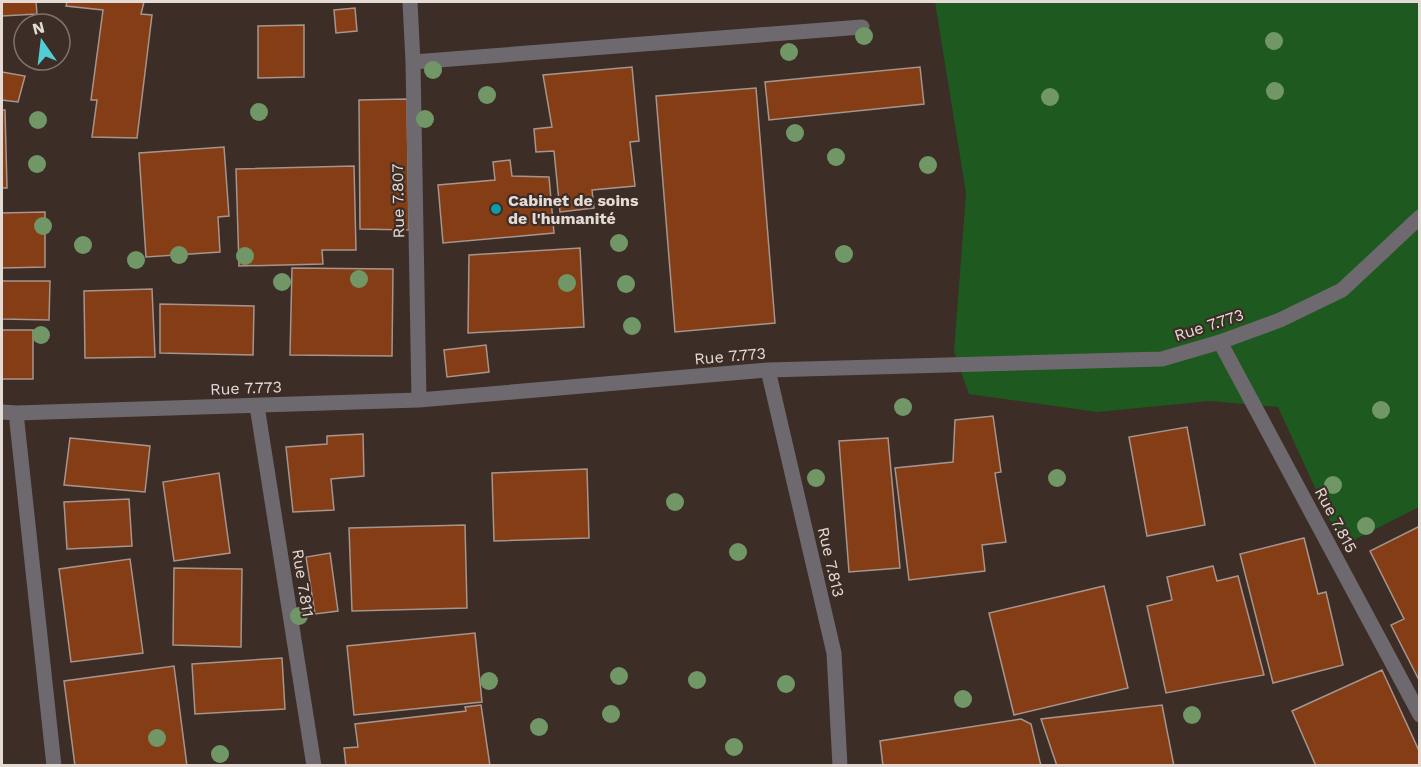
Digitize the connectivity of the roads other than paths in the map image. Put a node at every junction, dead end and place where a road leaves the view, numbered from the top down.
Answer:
1 (410, 2) edge
2 (862, 27) dead end
3 (413, 62) junction
4 (1419, 219) edge
5 (1221, 342) junction
6 (768, 370) junction
7 (419, 400) junction
8 (257, 406) junction
9 (9, 412) edge
10 (1419, 715) edge
11 (54, 765) edge
12 (314, 765) edge
13 (840, 765) edge

1 - 3 street, Rue 7.807
2 - 3 street
3 - 7 street, Rue 7.807
4 - 5 street, Rue 7.773
5 - 6 street, Rue 7.773
5 - 10 street, Rue 7.815
6 - 7 street, Rue 7.773
6 - 13 street, Rue 7.813
7 - 8 street, Rue 7.773
8 - 9 street, Rue 7.773
8 - 12 street, Rue 7.811
9 - 11 street

